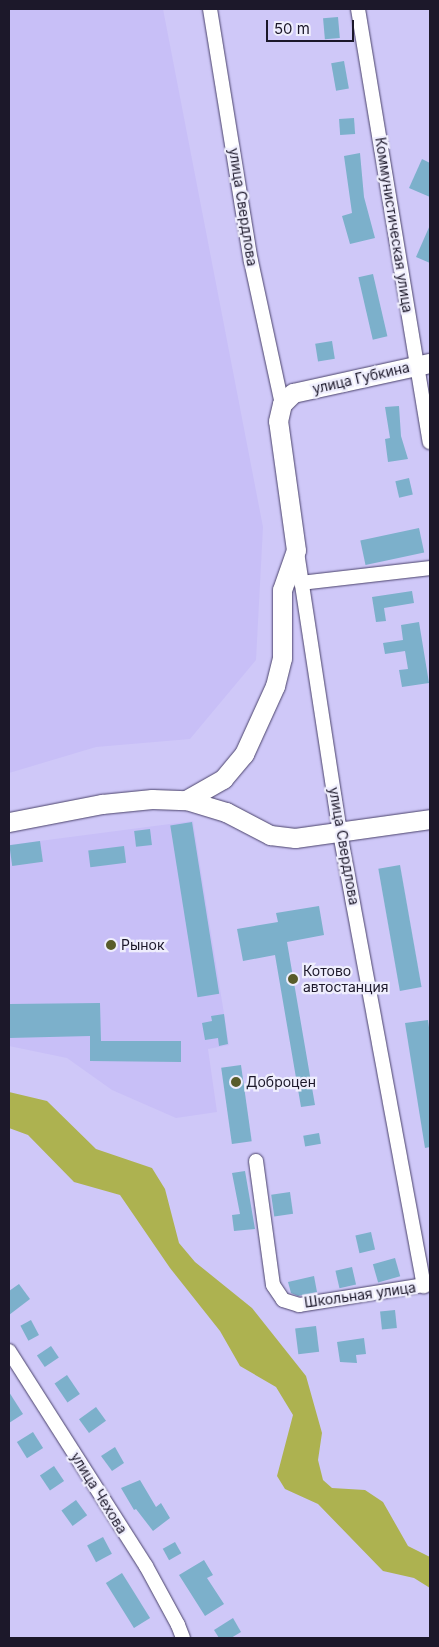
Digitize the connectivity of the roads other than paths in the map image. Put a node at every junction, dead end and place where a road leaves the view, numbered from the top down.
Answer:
1 (210, 9) edge
2 (358, 9) edge
3 (424, 364) edge
4 (288, 399) junction
5 (430, 442) edge
6 (296, 550) junction
7 (430, 568) edge
8 (301, 583) junction
9 (186, 800) junction
10 (430, 819) edge
11 (9, 822) edge
12 (340, 833) junction
13 (256, 1161) dead end
14 (427, 1285) edge
15 (9, 1351) edge
16 (183, 1638) edge

1 - 4 street, улица Свердлова
2 - 3 street, Коммунистическая улица
3 - 4 street, улица Губкина
3 - 5 street, Коммунистическая улица
4 - 6 street, улица Свердлова
6 - 8 street, улица Свердлова
6 - 9 street
7 - 8 street
8 - 12 street, улица Свердлова
9 - 11 street
9 - 12 street
10 - 12 street
12 - 14 street, улица Свердлова
13 - 14 street, Школьная улица
15 - 16 street, улица Чехова

